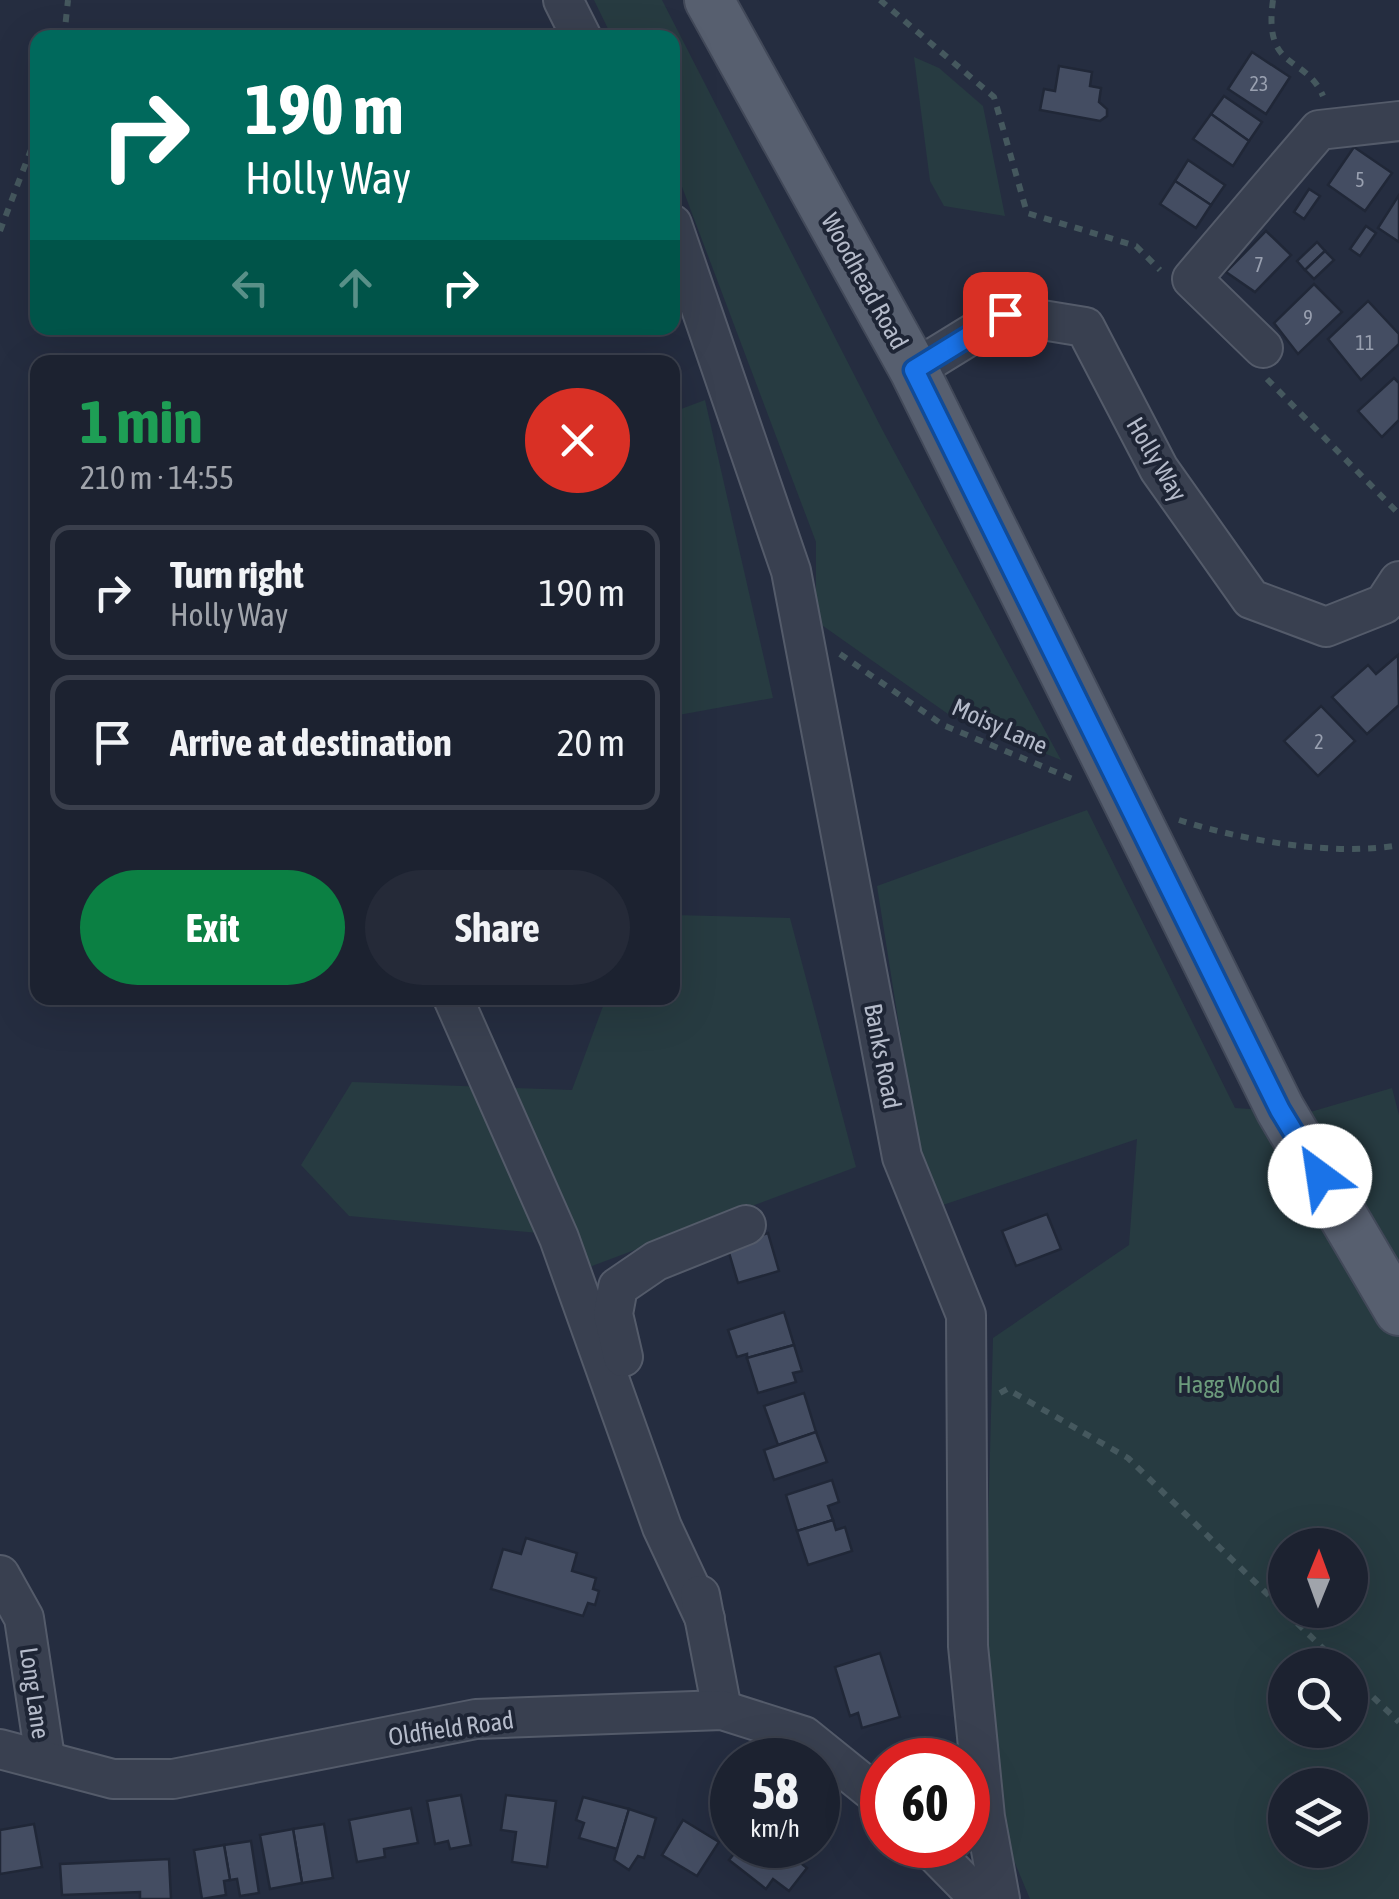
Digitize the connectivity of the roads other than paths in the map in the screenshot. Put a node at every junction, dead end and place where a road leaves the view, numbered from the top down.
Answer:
1 (564, 0) edge
2 (710, 0) edge
3 (578, 30) edge
4 (1399, 121) edge
5 (680, 247) edge
6 (1263, 348) dead end
7 (914, 370) junction
8 (1399, 581) edge
9 (456, 1005) edge
10 (746, 1225) dead end
11 (1399, 1311) edge
12 (0, 1575) edge
13 (704, 1618) junction
14 (722, 1710) junction
15 (0, 1749) edge
16 (44, 1758) junction
17 (860, 1781) edge
18 (950, 1868) edge
19 (980, 1899) edge
20 (1000, 1899) edge

1 - 3 street
2 - 7 main road, Woodhead Road
4 - 6 street
5 - 20 street, Banks Road
7 - 8 street, Holly Way
7 - 11 main road, Woodhead Road
9 - 13 street
10 - 13 street
12 - 16 street, Long Lane
13 - 14 street
14 - 16 street, Oldfield Road
14 - 17 street, Oldfield Road
15 - 16 street, Oldfield Road
18 - 19 street

